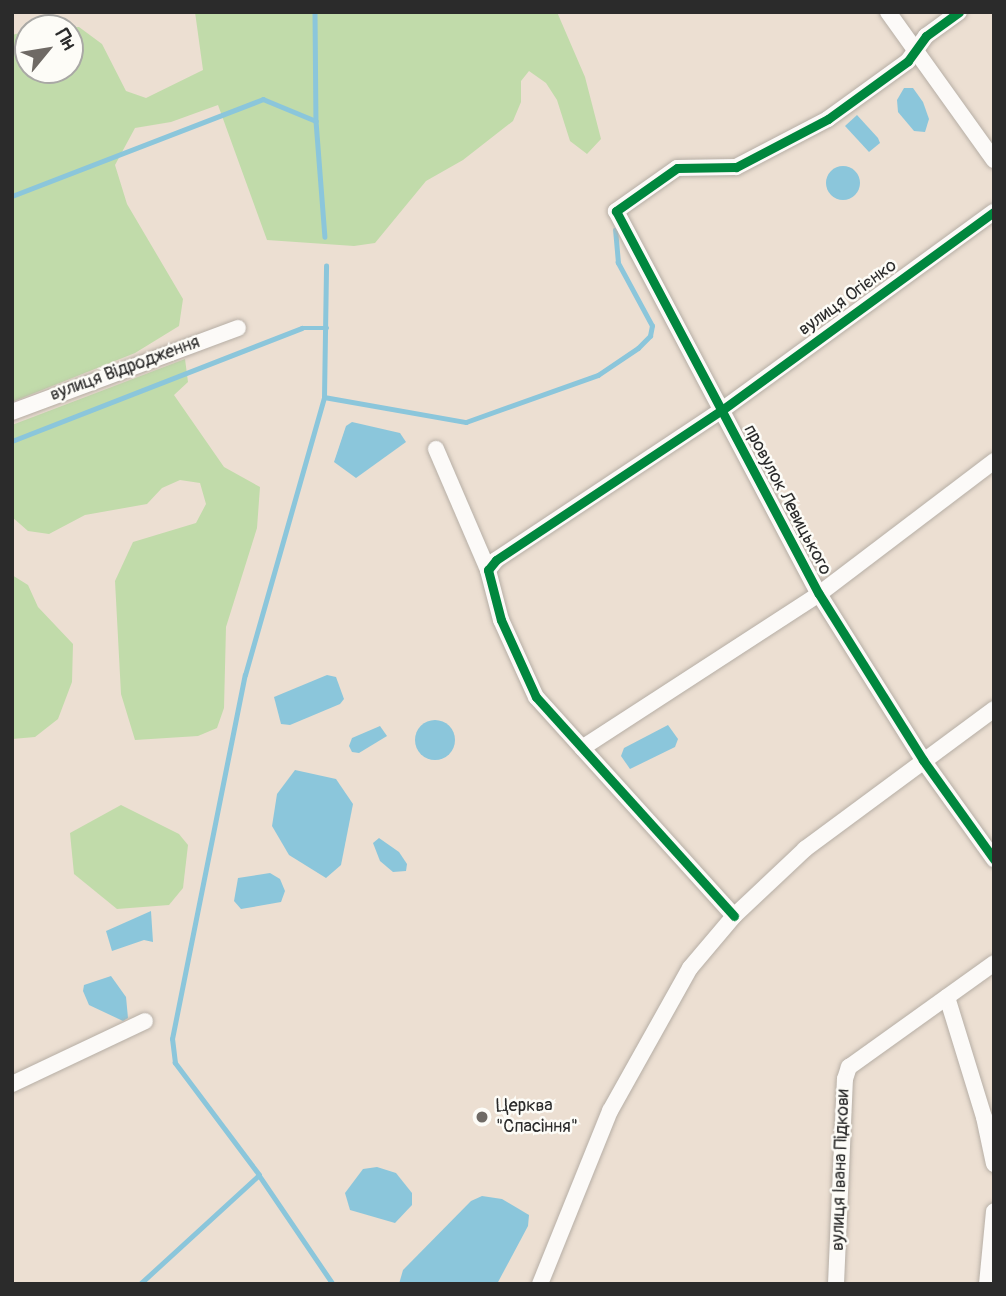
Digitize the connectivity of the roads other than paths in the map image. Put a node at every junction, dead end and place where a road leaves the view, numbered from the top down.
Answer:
1 (888, 12) edge
2 (959, 12) edge
3 (916, 52) junction
4 (994, 160) edge
5 (994, 212) edge
6 (238, 328) dead end
7 (722, 410) junction
8 (12, 412) edge
9 (436, 449) dead end
10 (994, 461) edge
11 (488, 570) junction
12 (819, 594) junction
13 (994, 709) edge
14 (582, 748) junction
15 (923, 760) junction
16 (994, 859) edge
17 (734, 916) junction
18 (994, 963) edge
19 (947, 996) junction
20 (145, 1021) dead end
21 (12, 1084) edge
22 (994, 1164) edge
23 (994, 1211) edge
24 (540, 1284) edge
25 (836, 1284) edge
26 (987, 1284) edge

1 - 3 street
2 - 3 street
3 - 4 street
3 - 7 street, провулок Левицького
5 - 7 street, вулиця Огієнко
6 - 8 street, вулиця Відродження
7 - 11 street, вулиця Огієнко
7 - 12 street, провулок Левицького
9 - 11 street
10 - 12 street
11 - 14 street
12 - 14 street
12 - 15 street, провулок Левицького
13 - 15 street
14 - 17 street
15 - 16 street, провулок Левицького
15 - 17 street
17 - 24 street
18 - 19 street, вулиця Івана Підкови
19 - 22 street
19 - 25 street, вулиця Івана Підкови
20 - 21 street
23 - 26 street

